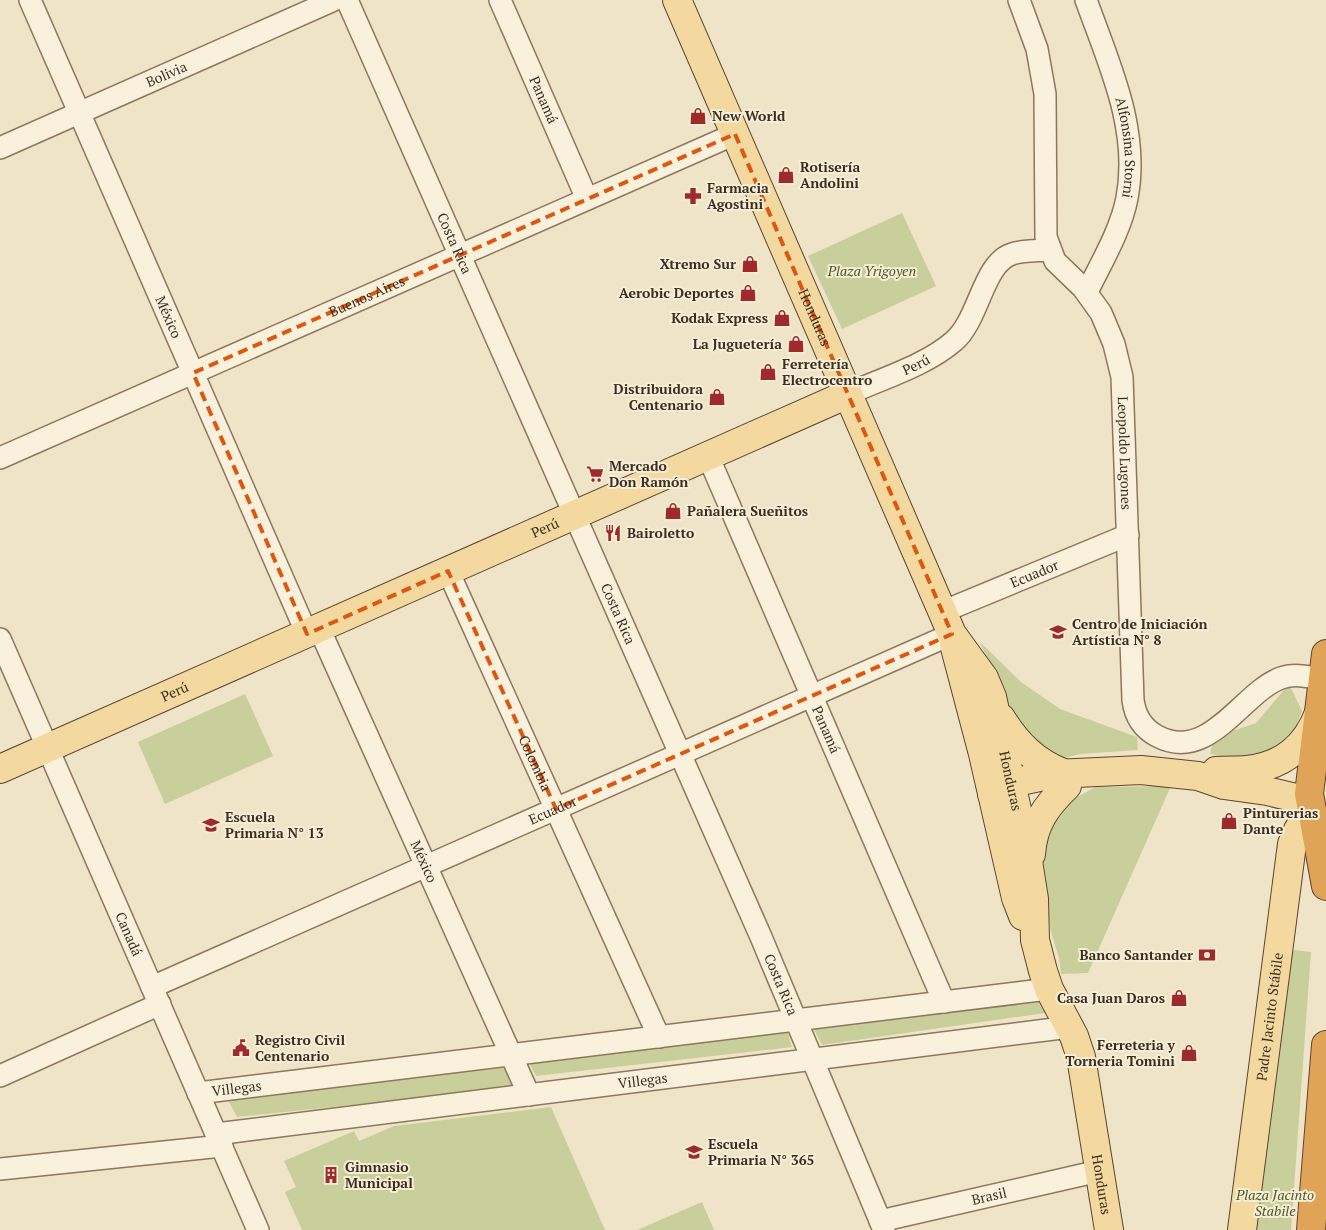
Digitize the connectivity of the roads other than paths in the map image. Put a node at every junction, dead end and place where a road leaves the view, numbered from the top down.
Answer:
1 (30, 0) edge
2 (334, 0) edge
3 (347, 0) edge
4 (500, 0) edge
5 (677, 0) edge
6 (1019, 0) edge
7 (1086, 0) edge
8 (80, 113) junction
9 (735, 134) junction
10 (0, 148) edge
11 (587, 200) junction
12 (1050, 250) junction
13 (460, 255) junction
14 (1087, 292) junction
15 (193, 373) junction
16 (848, 394) junction
17 (708, 456) junction
18 (0, 458) edge
19 (575, 515) junction
20 (1128, 535) junction
21 (448, 571) junction
22 (947, 623) junction
23 (313, 631) junction
24 (0, 639) edge
25 (1324, 667) edge
26 (811, 696) junction
27 (994, 709) junction
28 (1319, 714) junction
29 (48, 748) junction
30 (681, 754) junction
31 (0, 769) edge
32 (1198, 776) junction
33 (1065, 779) junction
34 (1006, 791) junction
35 (556, 809) junction
36 (1315, 814) edge
37 (426, 866) junction
38 (1030, 870) junction
39 (1326, 886) edge
40 (1035, 940) junction
41 (1049, 989) junction
42 (156, 996) junction
43 (944, 1002) junction
44 (796, 1020) junction
45 (1070, 1027) junction
46 (660, 1036) junction
47 (1326, 1045) edge
48 (511, 1055) junction
49 (811, 1059) junction
50 (0, 1076) edge
51 (198, 1093) junction
52 (529, 1095) junction
53 (219, 1140) junction
54 (0, 1169) edge
55 (1099, 1171) junction
56 (882, 1226) edge
57 (258, 1230) edge
58 (1109, 1230) edge
59 (1242, 1230) edge
60 (1311, 1230) edge

1 - 8 street, México
2 - 8 street, Bolivia
3 - 13 street, Costa Rica
4 - 11 street, Panamá
5 - 9 main road, Honduras
6 - 12 street, Leopoldo Lugones
7 - 14 street, Alfonsina Storni
8 - 10 street, Bolivia
8 - 15 street, México
9 - 11 street, Buenos Aires
9 - 16 main road, Honduras
11 - 13 street, Buenos Aires
12 - 14 street, Leopoldo Lugones
12 - 16 street, Perú
13 - 15 street, Buenos Aires
13 - 19 street, Costa Rica
14 - 20 street, Leopoldo Lugones
15 - 18 street, Buenos Aires
15 - 23 street, México
16 - 17 main road, Perú
16 - 22 main road, Honduras
17 - 19 main road, Perú
17 - 26 street, Panamá
19 - 21 main road, Perú
19 - 30 street, Costa Rica
20 - 22 street, Ecuador
20 - 25 street, Leopoldo Lugones
21 - 23 main road, Perú
21 - 35 street, Colombia
22 - 26 street, Ecuador
22 - 27 main road, Honduras
22 - 34 main road, Honduras
23 - 29 main road, Perú
23 - 37 street, México
24 - 29 street, Canadá
25 - 28 highway
26 - 30 street, Ecuador
26 - 43 street, Panamá
27 - 33 main road
27 - 34 main road, Honduras
28 - 32 main road
28 - 36 highway
29 - 31 main road, Perú
29 - 42 street, Canadá
30 - 35 street, Ecuador
30 - 44 street, Costa Rica
32 - 33 main road
32 - 36 main road
33 - 34 main road
33 - 38 main road
34 - 38 main road, Honduras
34 - 40 main road, Honduras
35 - 37 street, Ecuador
35 - 46 street, Colombia
36 - 39 highway
36 - 59 main road, Padre Jacinto Stábile
37 - 42 street, Ecuador
37 - 48 street, México
38 - 40 main road, Honduras
40 - 41 main road, Honduras
41 - 43 street, Villegas
41 - 45 main road, Honduras
42 - 50 street, Ecuador
42 - 51 street, Canadá
43 - 44 street, Villegas
44 - 46 street, Villegas
44 - 49 street, Costa Rica
45 - 49 street, Villegas
45 - 55 main road, Honduras
46 - 48 street, Villegas
47 - 60 highway
48 - 51 street, Villegas
48 - 52 street, México
49 - 52 street, Villegas
49 - 56 street, Costa Rica
51 - 53 street, Canadá
52 - 53 street, Villegas
53 - 54 street, Villegas
53 - 57 street, Canadá
55 - 56 street, Brasil
55 - 58 main road, Honduras

